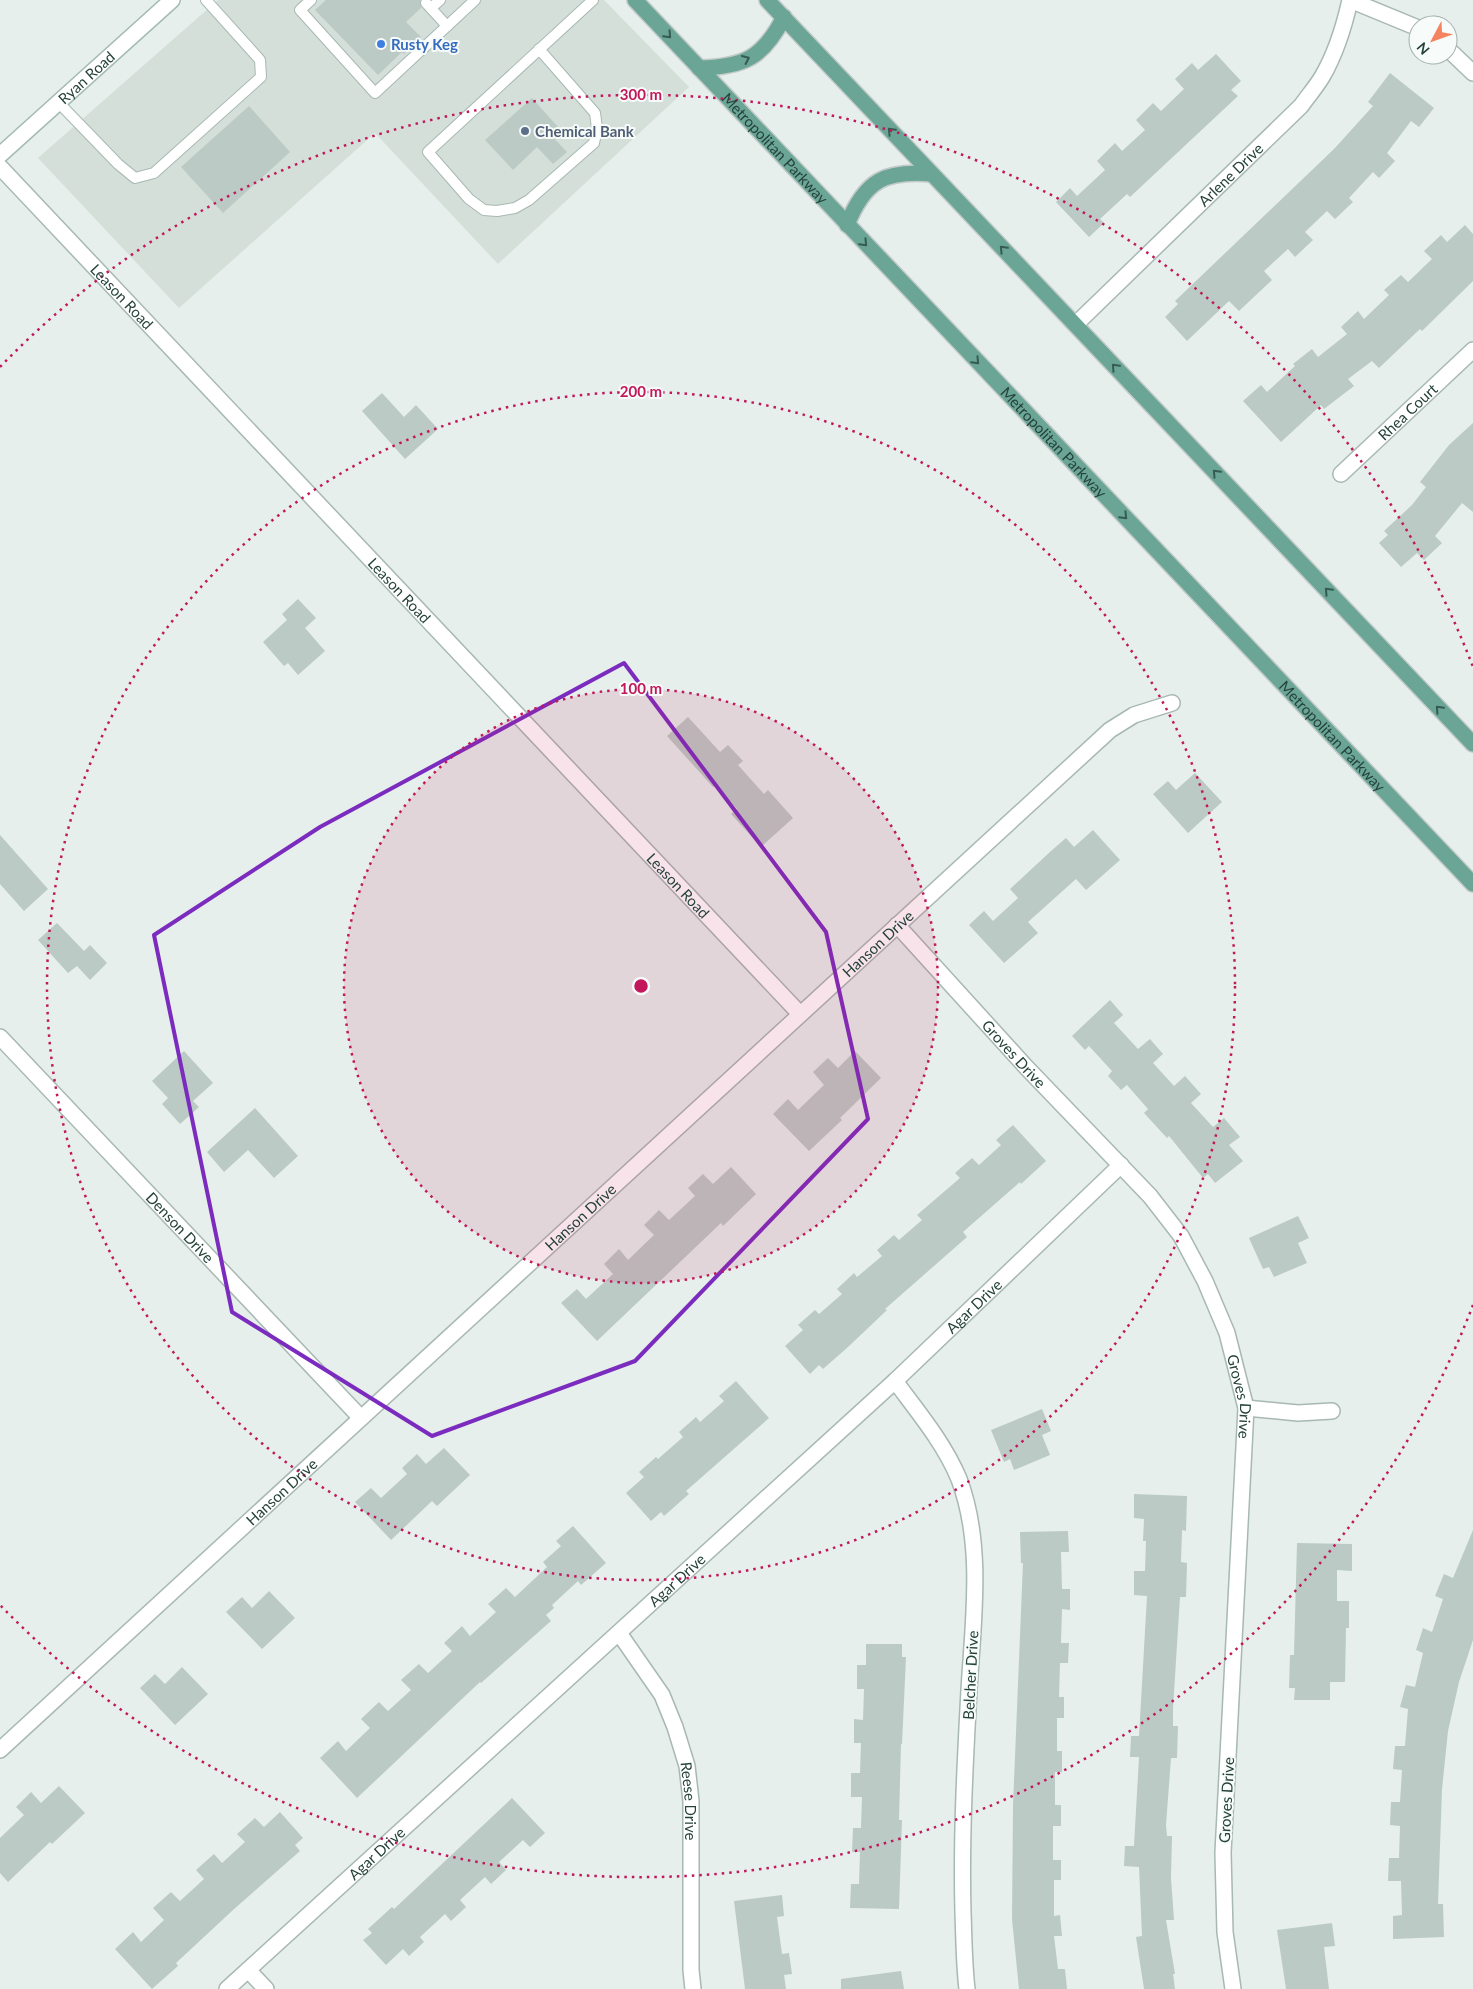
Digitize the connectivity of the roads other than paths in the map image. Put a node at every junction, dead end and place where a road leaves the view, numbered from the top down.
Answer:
1 (172, 0) edge
2 (206, 0) edge
3 (311, 0) edge
4 (440, 0) edge
5 (475, 0) edge
6 (593, 0) edge
7 (635, 0) edge
8 (767, 0) edge
9 (1350, 0) edge
10 (784, 17) junction
11 (1408, 24) edge
12 (446, 26) junction
13 (539, 49) junction
14 (1458, 59) edge
15 (699, 68) junction
16 (1473, 73) edge
17 (58, 102) junction
18 (0, 155) edge
19 (0, 167) edge
20 (932, 174) junction
21 (847, 225) junction
22 (1076, 324) junction
23 (1473, 350) edge
24 (1342, 474) dead end
25 (1172, 703) dead end
26 (1473, 744) edge
27 (1473, 884) edge
28 (897, 925) junction
29 (800, 1014) junction
30 (0, 1037) edge
31 (1120, 1165) junction
32 (895, 1381) junction
33 (1246, 1408) junction
34 (1332, 1411) dead end
35 (361, 1418) junction
36 (619, 1632) junction
37 (0, 1750) edge
38 (248, 1970) junction
39 (227, 1989) edge
40 (266, 1989) edge
41 (693, 1989) edge
42 (967, 1989) edge
43 (1233, 1989) edge

1 - 17 street, Ryan Road
2 - 17 lane
3 - 12 lane
4 - 12 lane
5 - 12 lane
6 - 13 lane
7 -> 15 main road, Metropolitan Parkway
8 - 10 main road
9 - 11 street
9 - 22 street, Arlene Drive
15 -> 10 main road
20 -> 10 main road
13 - 13 lane
14 - 16 street
15 - 21 main road, Metropolitan Parkway
17 - 18 street, Ryan Road
19 - 29 street, Leason Road
20 - 21 main road
22 -> 20 main road
21 -> 27 main road, Metropolitan Parkway
26 -> 22 main road
23 - 24 street, Rhea Court
25 - 28 street, Hanson Drive
28 - 29 street, Hanson Drive
28 - 31 street, Groves Drive
29 - 35 street, Hanson Drive
30 - 35 street, Denson Drive
31 - 32 street, Agar Drive
31 - 33 street, Groves Drive
32 - 36 street, Agar Drive
32 - 42 street, Belcher Drive
33 - 34 street
33 - 43 street, Groves Drive
35 - 37 street, Hanson Drive
36 - 38 street, Agar Drive
36 - 41 street, Reese Drive
38 - 39 street, Agar Drive
38 - 40 street

